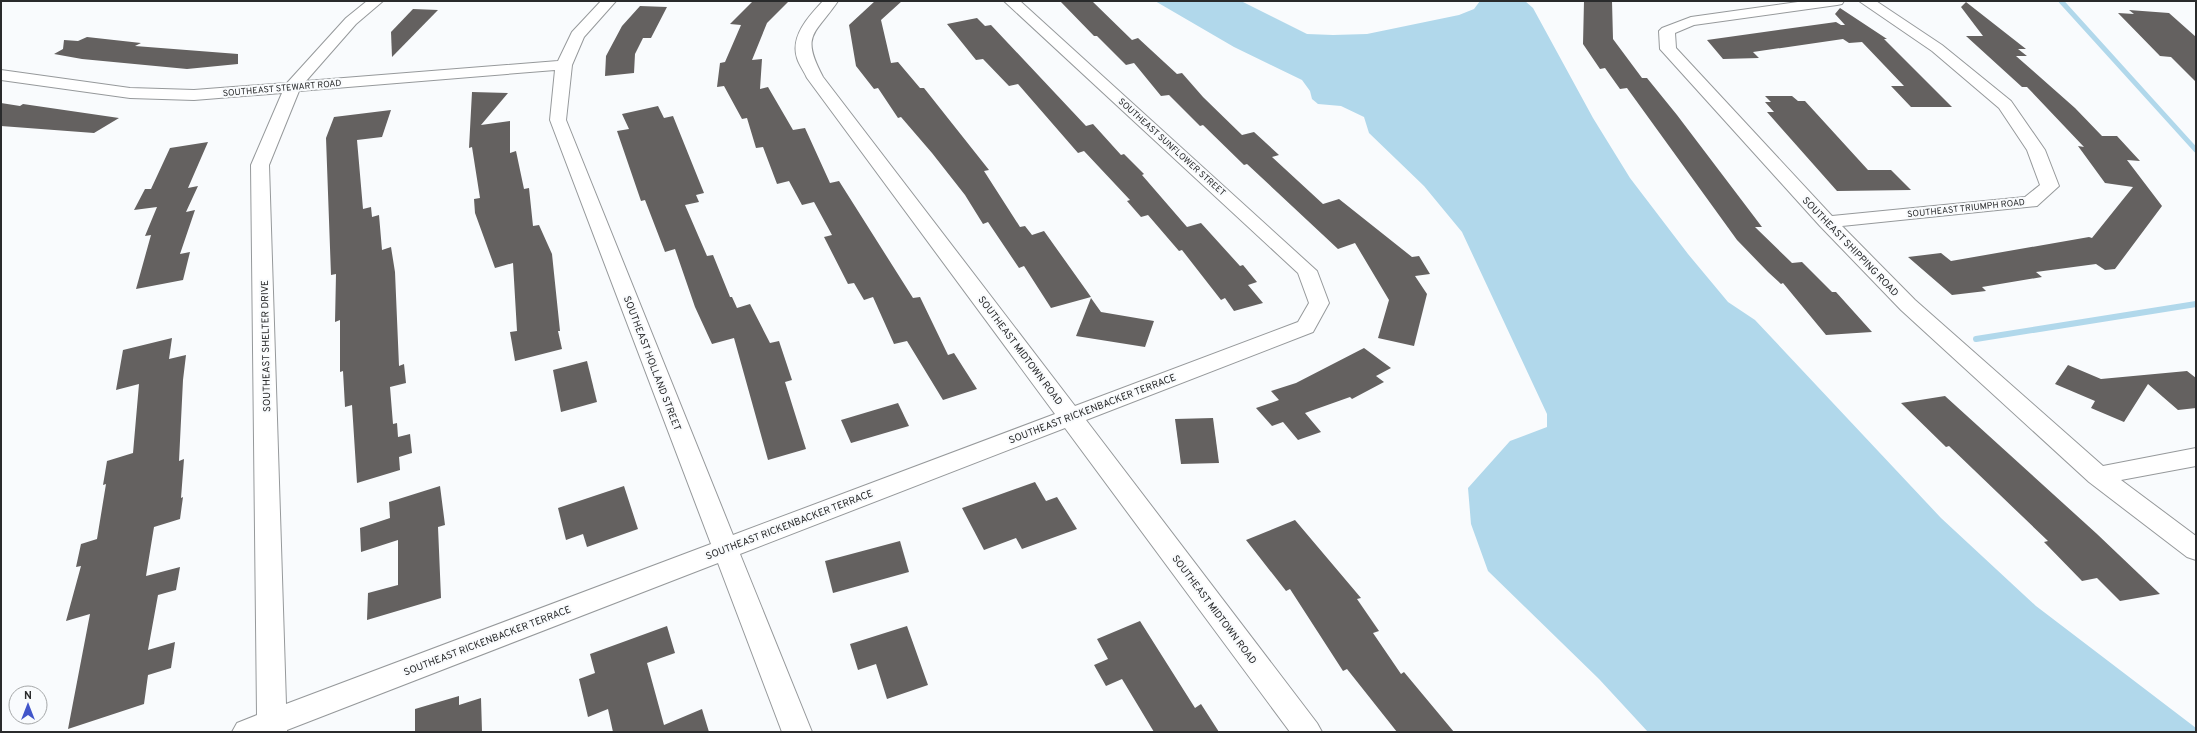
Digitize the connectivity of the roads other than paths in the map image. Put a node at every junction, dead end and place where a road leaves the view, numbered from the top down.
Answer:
1 (376, 1) edge
2 (609, 1) edge
3 (831, 1) edge
4 (1011, 1) edge
5 (1837, 1) edge
6 (1866, 1) edge
7 (564, 65) junction
8 (1, 75) edge
9 (293, 86) junction
10 (1827, 222) junction
11 (1319, 303) joint
12 (1070, 416) junction
13 (2196, 457) edge
14 (2098, 476) junction
15 (726, 548) junction
16 (2196, 550) edge
17 (272, 727) edge
18 (247, 732) edge
19 (797, 732) edge
20 (1307, 732) edge

1 - 9 street, SOUTHEAST SHELTER DRIVE
2 - 7 street, SOUTHEAST HOLLAND STREET
3 - 12 street, SOUTHEAST MIDTOWN ROAD
4 - 11 street, SOUTHEAST SUNFLOWER STREET
5 - 10 street, SOUTHEAST SHIPPING ROAD
6 - 10 street, SOUTHEAST TRIUMPH ROAD
7 - 9 street, SOUTHEAST STEWART ROAD
7 - 15 street, SOUTHEAST HOLLAND STREET
8 - 9 street, SOUTHEAST STEWART ROAD
9 - 17 street, SOUTHEAST SHELTER DRIVE
10 - 14 street, SOUTHEAST SHIPPING ROAD
11 - 12 street, SOUTHEAST RICKENBACKER TERRACE
12 - 15 street, SOUTHEAST RICKENBACKER TERRACE
12 - 20 street, SOUTHEAST MIDTOWN ROAD
13 - 14 street
14 - 16 street, SOUTHEAST SHIPPING ROAD
15 - 17 street, SOUTHEAST RICKENBACKER TERRACE
15 - 19 street, SOUTHEAST HOLLAND STREET
17 - 18 street, SOUTHEAST RICKENBACKER TERRACE

